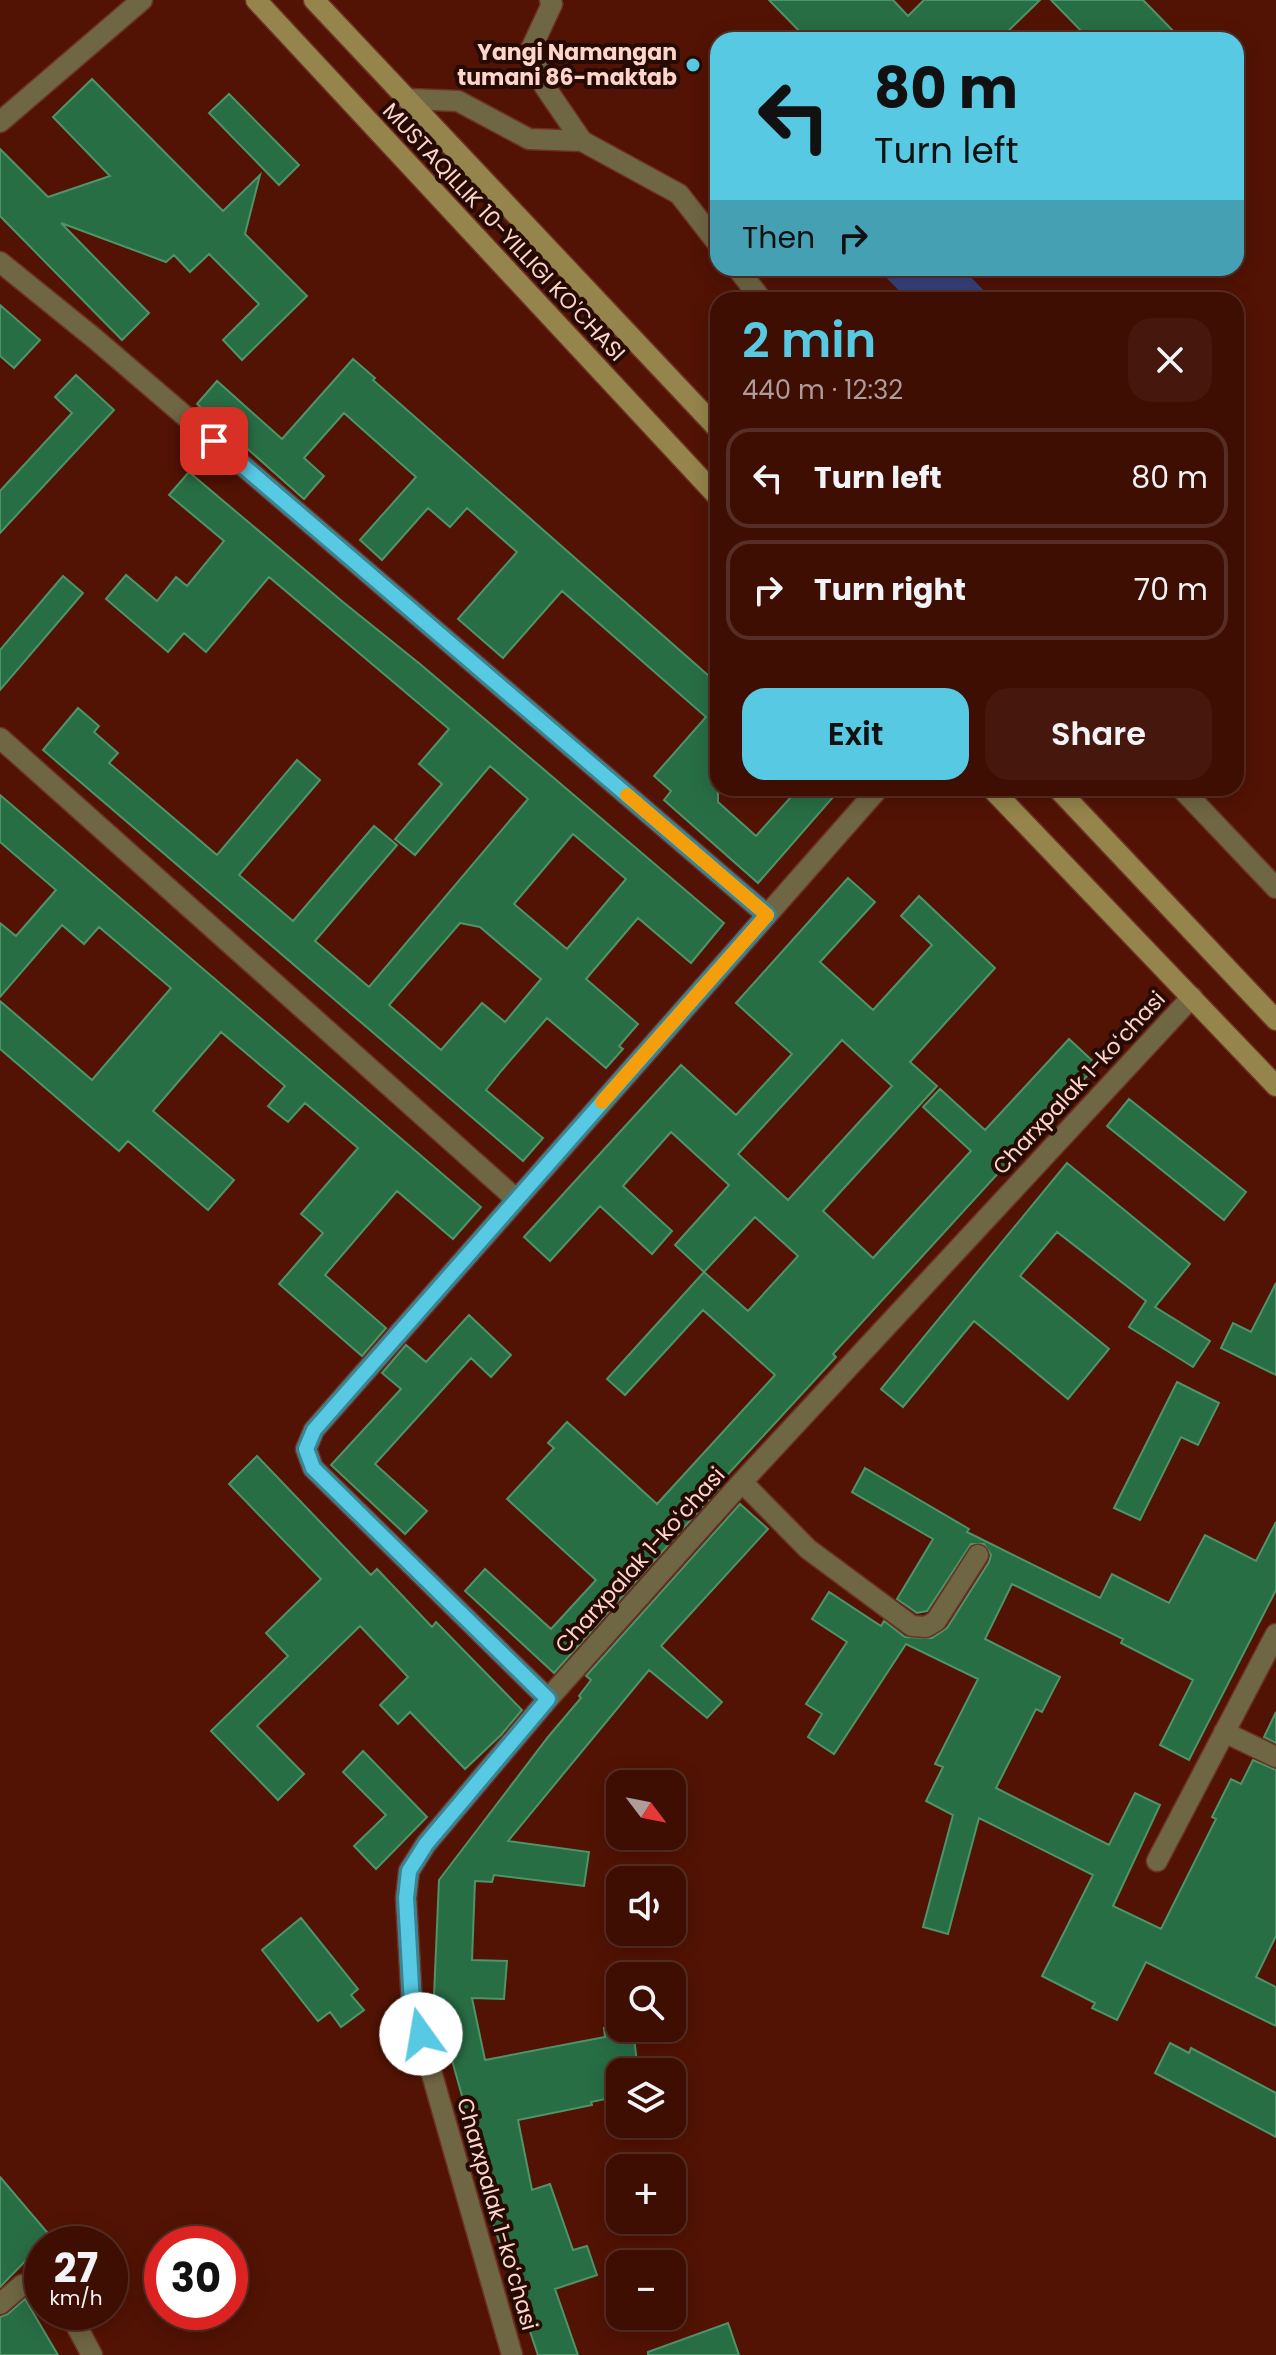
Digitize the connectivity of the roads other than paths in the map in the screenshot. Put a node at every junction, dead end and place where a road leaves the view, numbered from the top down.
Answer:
1 (142, 0) edge
2 (256, 0) edge
3 (314, 0) edge
4 (550, 0) edge
5 (408, 99) junction
6 (0, 122) edge
7 (582, 141) junction
8 (710, 234) edge
9 (0, 262) edge
10 (743, 276) edge
11 (756, 292) edge
12 (710, 420) edge
13 (710, 488) edge
14 (0, 738) edge
15 (872, 796) edge
16 (999, 796) edge
17 (1065, 796) edge
18 (1189, 796) edge
19 (1276, 888) edge
20 (767, 915) junction
21 (1192, 997) junction
22 (1276, 1020) edge
23 (1276, 1086) edge
24 (516, 1199) junction
25 (742, 1482) junction
26 (978, 1555) dead end
27 (1276, 1634) edge
28 (548, 1699) junction
29 (1224, 1732) junction
30 (1276, 1757) edge
31 (1157, 1861) dead end
32 (24, 2285) edge
33 (0, 2304) edge
34 (79, 2330) edge
35 (92, 2355) edge
36 (512, 2355) edge

1 - 6 street
2 - 13 main road, MUSTAQILLIK 10-YILLIGI KO'CHASI
3 - 5 main road, MUSTAQILLIK 10-YILLIGI KO'CHASI
4 - 7 street
5 - 7 street
5 - 12 main road, MUSTAQILLIK 10-YILLIGI KO'CHASI
7 - 8 street
9 - 20 street
10 - 11 street
14 - 24 street
15 - 20 street
16 - 21 main road
17 - 22 main road
18 - 19 street
20 - 24 street
21 - 23 main road
21 - 25 street, Charxpalak 1-koʻchasi
24 - 28 street
25 - 26 street
25 - 28 street, Charxpalak 1-koʻchasi
27 - 29 street
28 - 36 street, Charxpalak 1-koʻchasi
29 - 30 street
29 - 31 street
32 - 33 street
34 - 35 street

